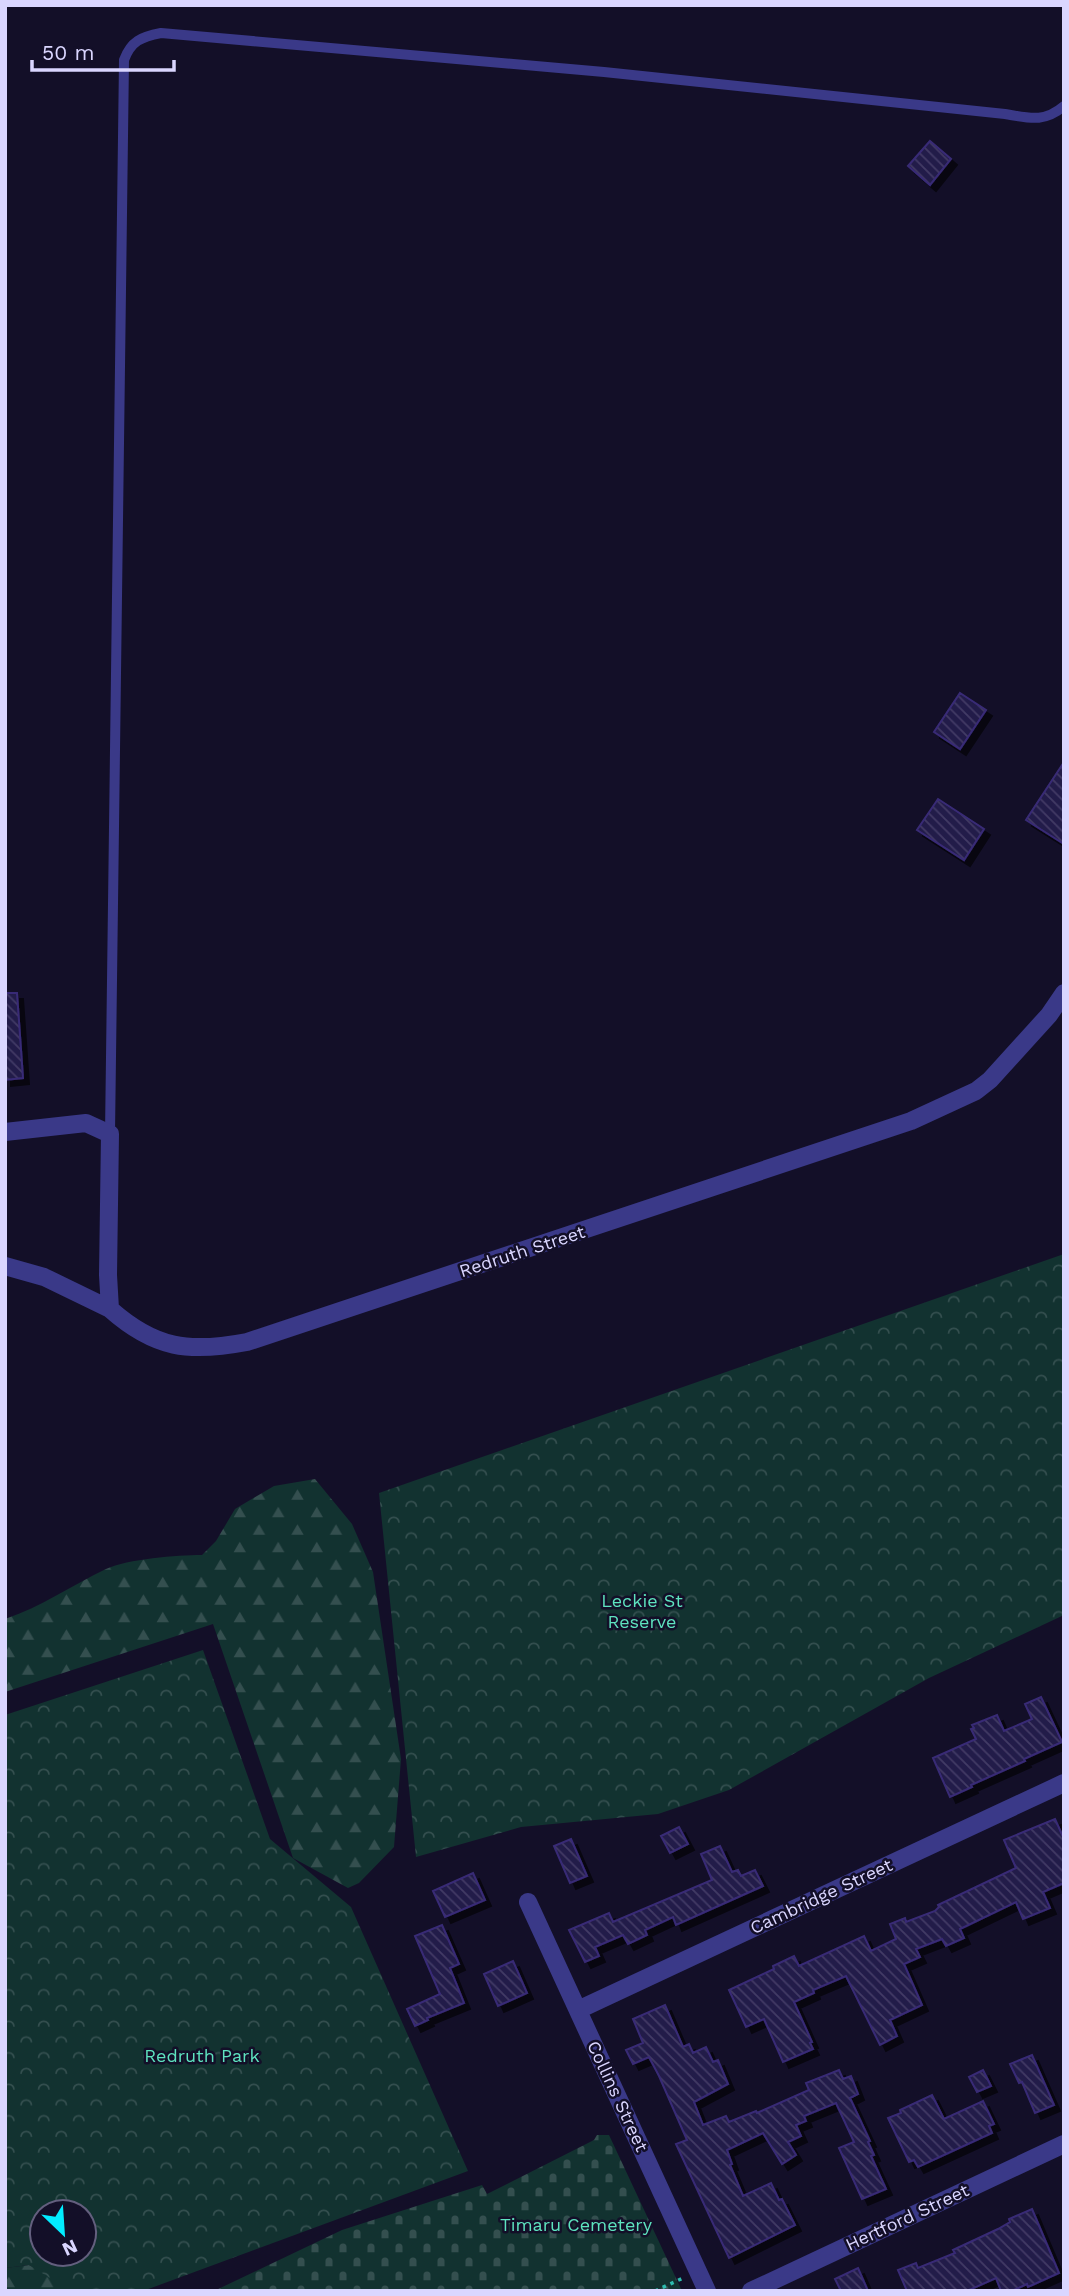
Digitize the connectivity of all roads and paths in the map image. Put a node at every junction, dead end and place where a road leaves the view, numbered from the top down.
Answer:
1 (1064, 106) edge
2 (1064, 993) edge
3 (5, 1132) edge
4 (110, 1134) junction
5 (5, 1266) edge
6 (110, 1309) junction
7 (1064, 1783) edge
8 (528, 1902) dead end
9 (578, 2010) junction
10 (1064, 2144) edge
11 (698, 2271) junction
12 (655, 2291) edge
13 (707, 2291) edge
14 (751, 2291) edge

1 - 4 lane
2 - 6 street, Redruth Street
3 - 4 street
4 - 6 street
5 - 6 street, Redruth Street
7 - 9 street, Cambridge Street
8 - 9 street, Collins Street
9 - 11 street, Collins Street
10 - 14 street, Hertford Street
11 - 12 path
11 - 13 street, Collins Street

